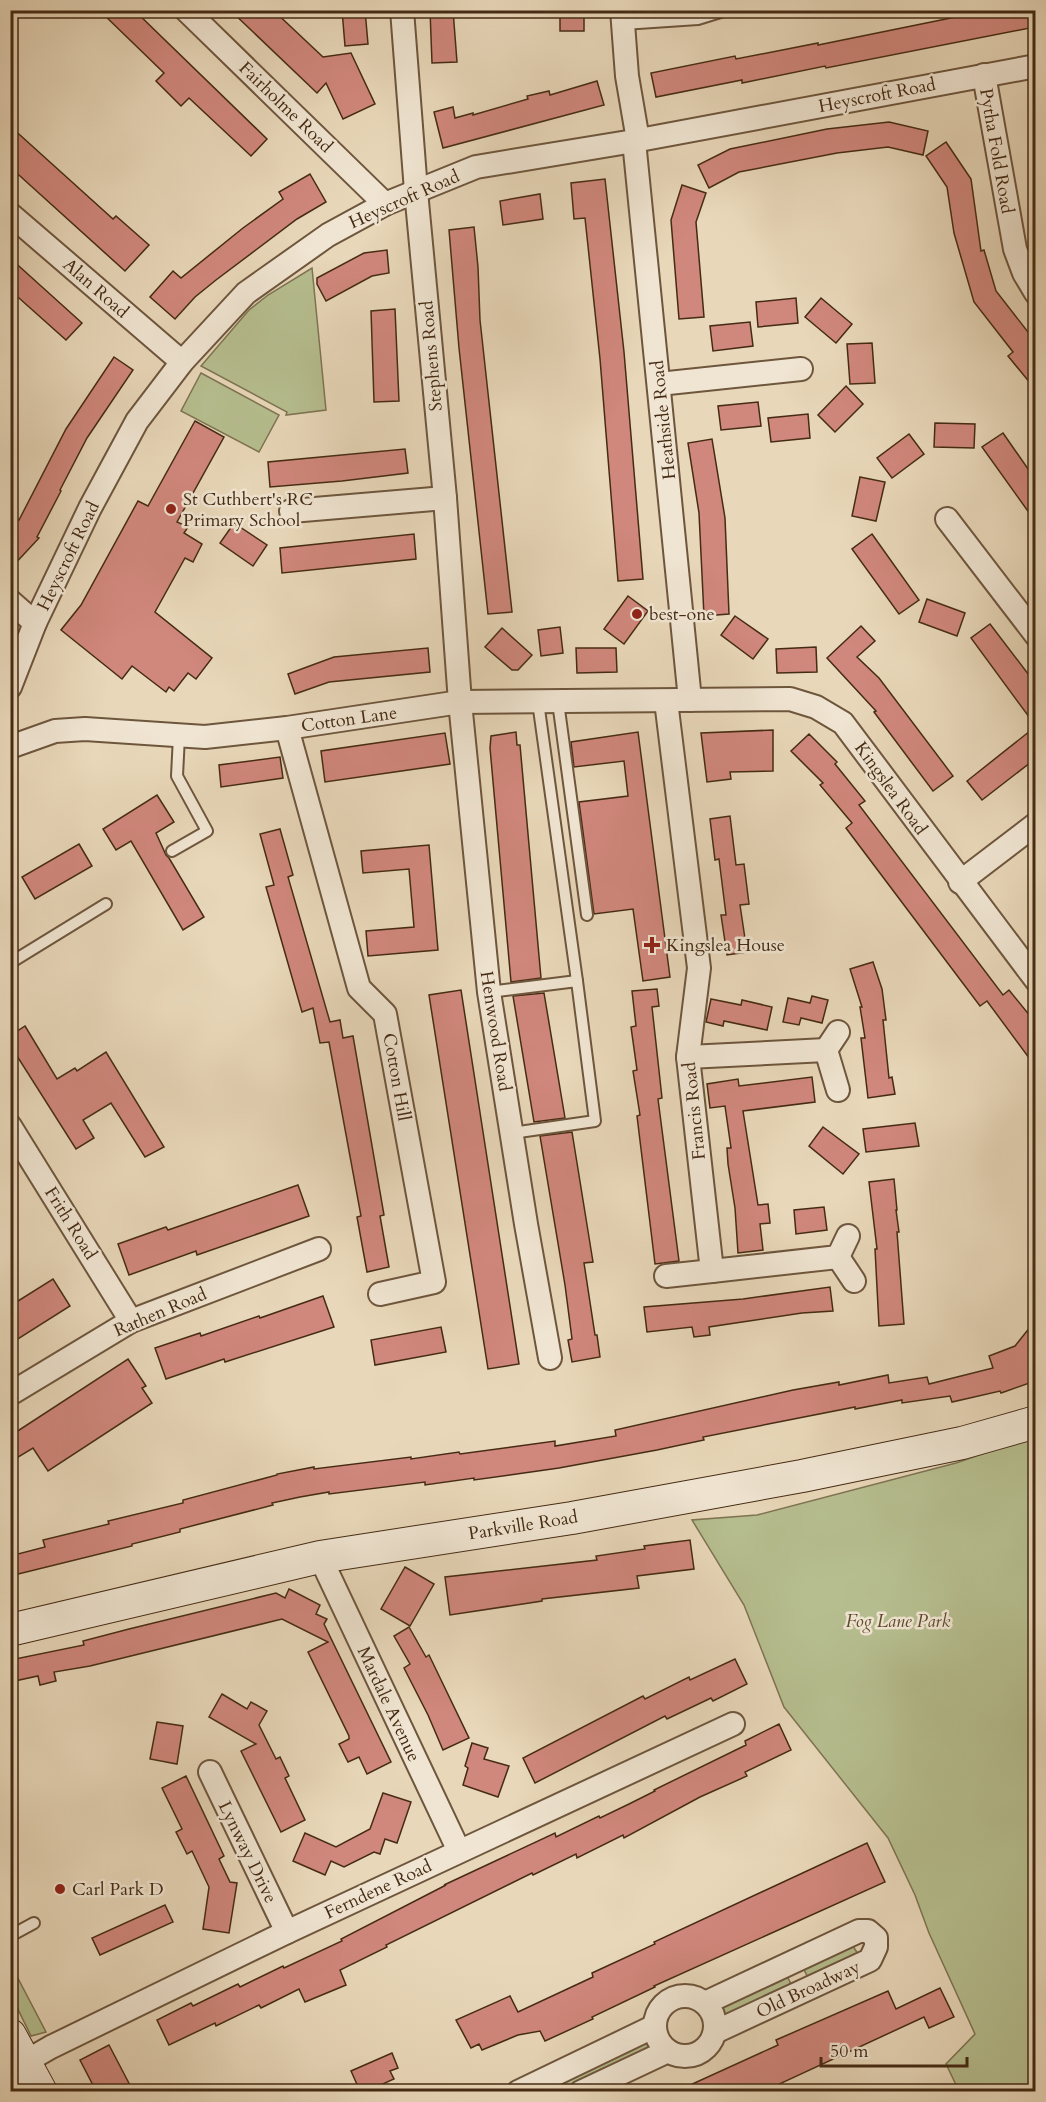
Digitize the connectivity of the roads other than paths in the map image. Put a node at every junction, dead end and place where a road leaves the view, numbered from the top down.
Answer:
1 (186, 10) edge
2 (402, 10) edge
3 (727, 10) edge
4 (622, 17) edge
5 (1035, 66) edge
6 (984, 75) junction
7 (636, 140) junction
8 (416, 191) junction
9 (386, 204) junction
10 (10, 214) edge
11 (1035, 293) edge
12 (182, 362) junction
13 (801, 369) dead end
14 (659, 384) junction
15 (445, 498) junction
16 (291, 511) dead end
17 (947, 519) dead end
18 (10, 601) edge
19 (35, 623) junction
20 (1035, 635) edge
21 (10, 687) edge
22 (690, 699) junction
23 (666, 701) junction
24 (460, 702) junction
25 (548, 702) junction
26 (287, 728) junction
27 (179, 736) junction
28 (10, 747) edge
29 (1035, 824) edge
30 (172, 851) dead end
31 (960, 882) junction
32 (106, 904) dead end
33 (587, 915) dead end
34 (10, 963) edge
35 (1035, 980) edge
36 (577, 981) junction
37 (489, 992) junction
38 (688, 1057) junction
39 (838, 1090) dead end
40 (10, 1126) edge
41 (512, 1133) junction
42 (848, 1236) dead end
43 (319, 1249) dead end
44 (838, 1257) junction
45 (712, 1271) junction
46 (666, 1276) dead end
47 (854, 1281) dead end
48 (380, 1294) dead end
49 (131, 1321) junction
50 (550, 1358) dead end
51 (10, 1394) edge
52 (1035, 1422) edge
53 (320, 1557) junction
54 (10, 1630) edge
55 (733, 1724) dead end
56 (210, 1772) dead end
57 (459, 1851) junction
58 (34, 1923) dead end
59 (287, 1932) junction
60 (10, 1936) edge
61 (705, 2003) junction
62 (655, 2026) junction
63 (715, 2032) junction
64 (18, 2048) edge
65 (668, 2051) junction
66 (41, 2091) edge
67 (518, 2091) edge
68 (581, 2091) edge

1 - 9 street, Fairholme Road
2 - 8 street, Stephens Road
3 - 4 lane
4 - 7 street, Heathside Road
5 - 6 street, Heyscroft Road
6 - 7 street, Heyscroft Road
6 - 11 street, Pytha Fold Road
7 - 8 street, Heyscroft Road
7 - 14 street, Heathside Road
8 - 9 street, Heyscroft Road
8 - 15 street, Stephens Road
9 - 12 street, Heyscroft Road
10 - 12 street, Alan Road
12 - 19 street, Heyscroft Road
13 - 14 street
14 - 22 street, Heathside Road
15 - 16 street
15 - 24 street, Stephens Road
17 - 20 street
18 - 19 street
19 - 21 street, Heyscroft Road
22 - 23 street, Cotton Lane
22 - 31 street, Kingslea Road
23 - 25 street, Cotton Lane
23 - 38 street, Francis Road
24 - 25 street, Cotton Lane
24 - 26 street, Cotton Lane
24 - 37 street, Henwood Road
25 - 33 lane
25 - 36 lane
26 - 27 street, Cotton Lane
26 - 48 street, Cotton Hill
27 - 28 street, Cotton Lane
27 - 30 lane
29 - 31 street
31 - 35 street, Kingslea Road
32 - 34 lane
36 - 37 lane
36 - 41 lane
37 - 41 street, Henwood Road
38 - 39 street
38 - 45 street, Francis Road
40 - 49 street, Frith Road
41 - 50 street, Henwood Road
42 - 44 street
43 - 49 street, Rathen Road
44 - 45 street
44 - 47 street
45 - 46 street
49 - 51 street, Rathen Road
52 - 53 street, Parkville Road
53 - 54 street, Parkville Road
53 - 57 street, Mardale Avenue
55 - 57 street, Ferndene Road
56 - 59 street, Lynway Drive
57 - 59 street, Ferndene Road
58 - 60 lane
59 - 64 street, Ferndene Road
61 - 62 street
61 - 63 street
61 - 63 street, Old Broadway
62 - 65 street
62 - 67 street
63 - 65 street, Old Broadway
64 - 66 street
65 - 68 street

